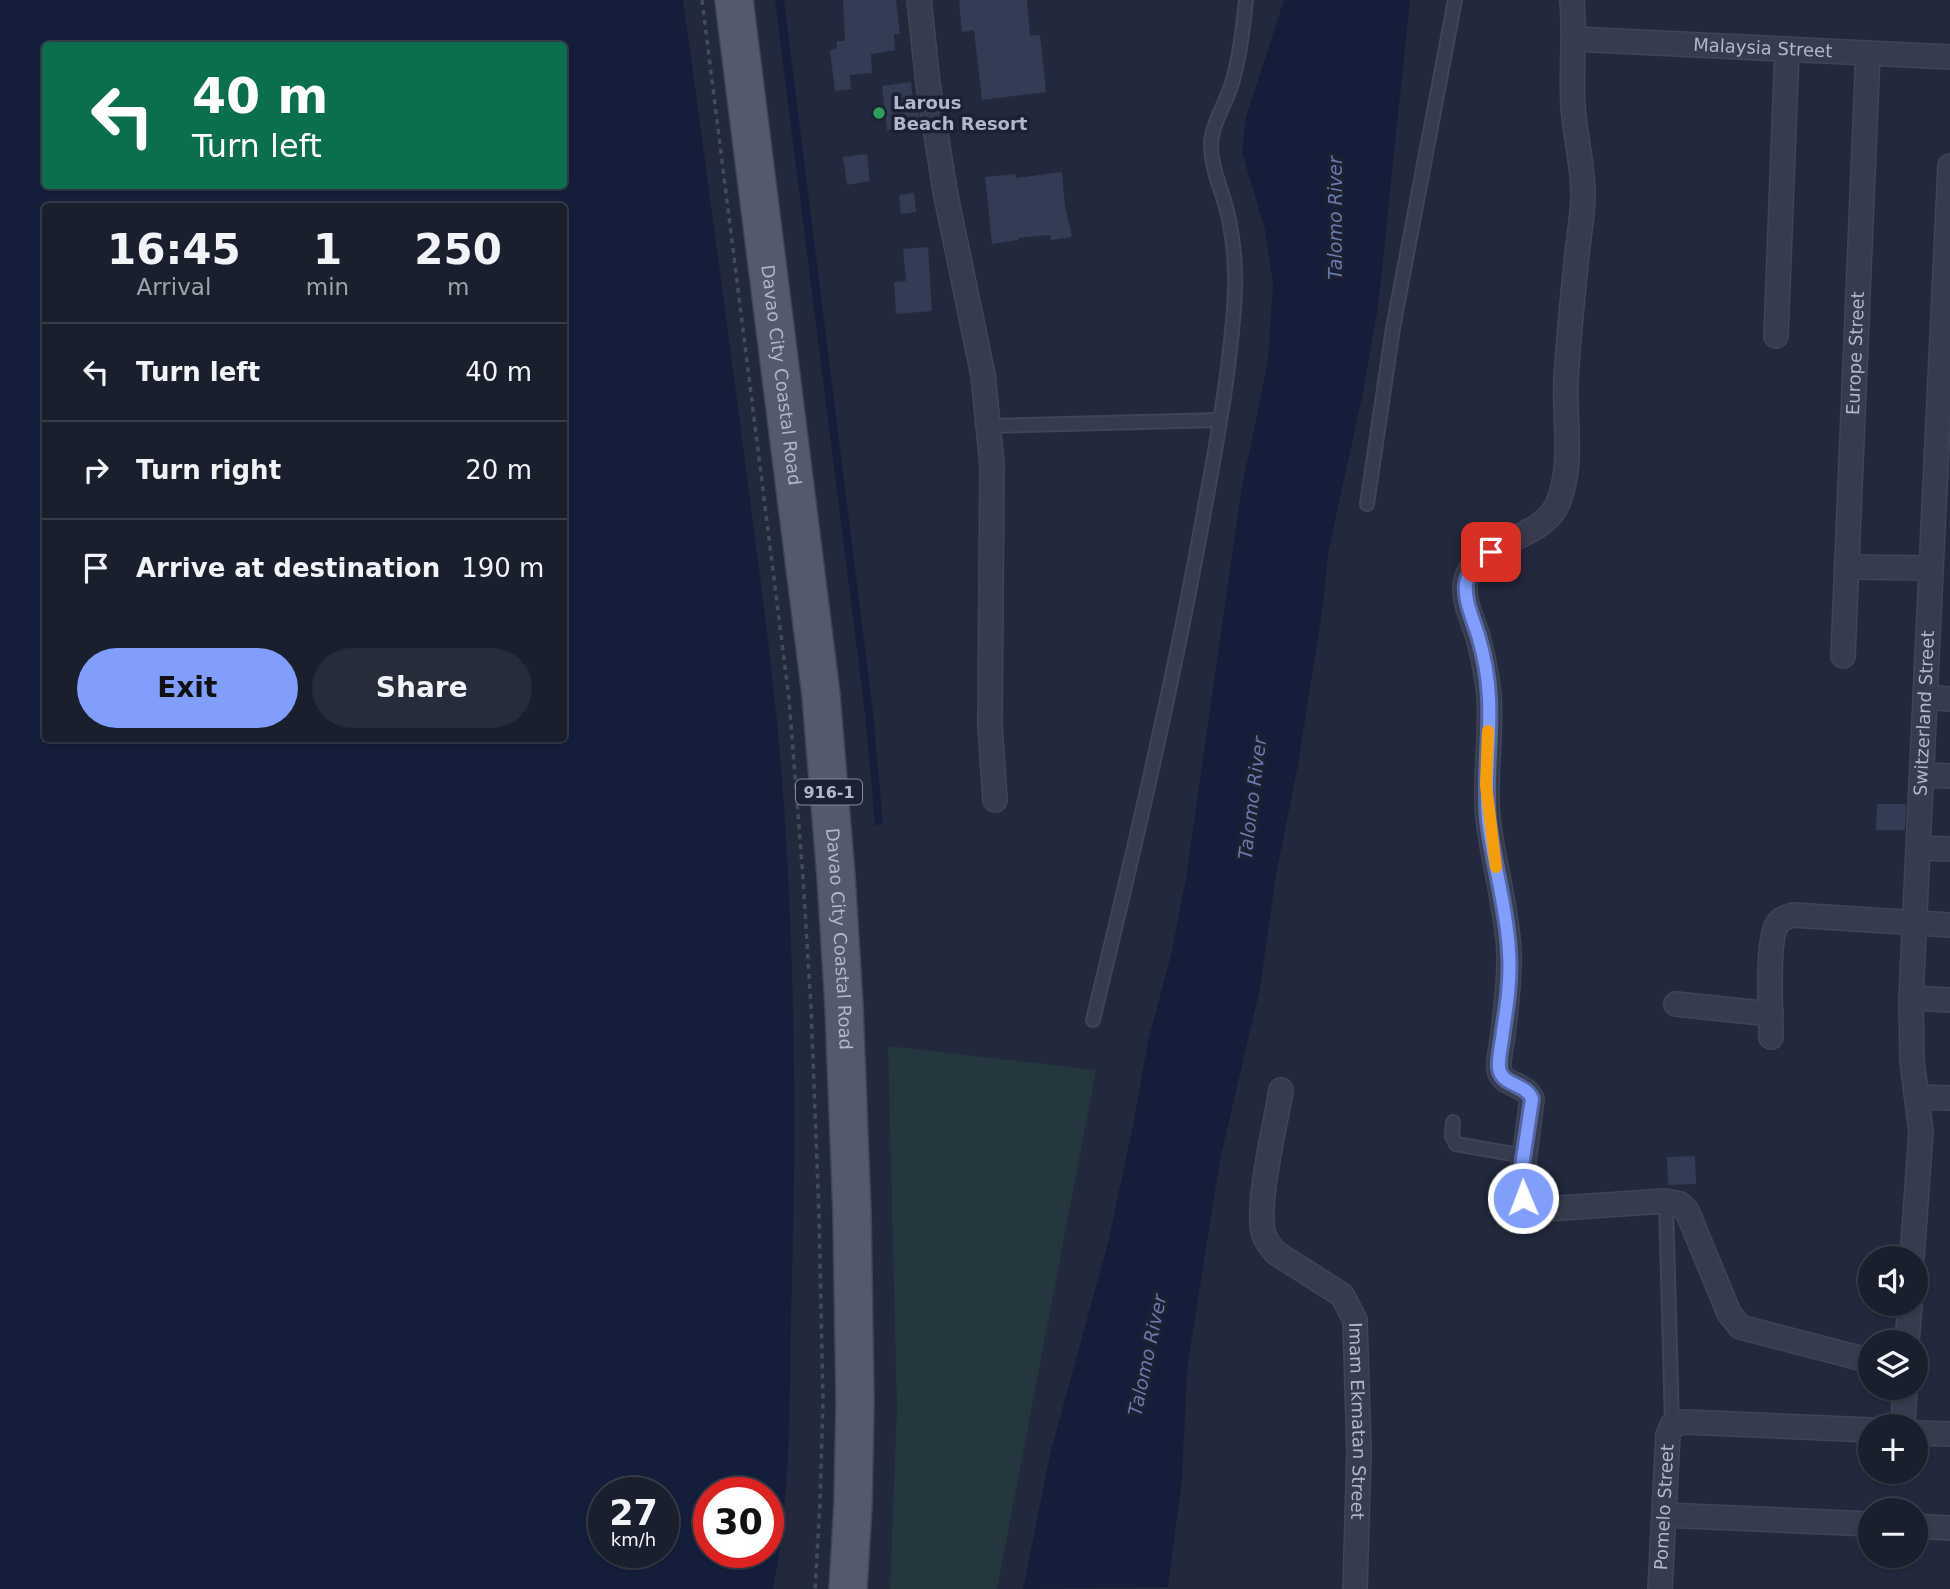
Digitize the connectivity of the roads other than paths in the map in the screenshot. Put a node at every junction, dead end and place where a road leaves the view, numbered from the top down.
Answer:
1 (734, 0) edge
2 (919, 0) edge
3 (1246, 0) edge
4 (1455, 0) edge
5 (1572, 0) edge
6 (1574, 39) junction
7 (1787, 49) junction
8 (1868, 52) junction
9 (1950, 57) edge
10 (1950, 166) edge
11 (1949, 208) edge
12 (1947, 283) edge
13 (1776, 336) dead end
14 (1220, 420) junction
15 (989, 426) junction
16 (1367, 504) dead end
17 (1847, 567) junction
18 (1931, 568) junction
19 (1843, 656) dead end
20 (1926, 697) junction
21 (1950, 699) edge
22 (1922, 775) junction
23 (1950, 776) edge
24 (995, 800) dead end
25 (1919, 848) junction
26 (1950, 849) edge
27 (1915, 923) junction
28 (1950, 925) edge
29 (1911, 998) junction
30 (1950, 1000) edge
31 (1676, 1004) dead end
32 (1093, 1020) dead end
33 (1281, 1090) dead end
34 (1918, 1097) junction
35 (1950, 1098) edge
36 (1453, 1122) dead end
37 (1524, 1156) junction
38 (1666, 1201) junction
39 (1913, 1246) edge
40 (1858, 1359) edge
41 (1672, 1425) junction
42 (1858, 1429) edge
43 (1928, 1433) edge
44 (1950, 1434) edge
45 (1664, 1515) junction
46 (1858, 1523) edge
47 (1928, 1527) edge
48 (1950, 1528) edge
49 (848, 1589) edge
50 (1355, 1589) edge
51 (1660, 1589) edge

1 - 49 main road, Davao City Coastal Road / 916-1
2 - 15 street
3 - 14 lane
4 - 16 lane
5 - 6 street
6 - 7 street, Malaysia Street
6 - 37 street
7 - 8 street, Malaysia Street
7 - 13 street
8 - 9 street, Malaysia Street
8 - 17 street, Europe Street
10 - 11 street, Switzerland Street
11 - 12 street, Switzerland Street
12 - 18 street, Switzerland Street
14 - 15 lane
14 - 32 lane
15 - 24 street
17 - 18 street
17 - 19 street, Europe Street
18 - 20 street, Switzerland Street
20 - 21 street
20 - 22 street, Switzerland Street
22 - 23 street
22 - 25 street, Switzerland Street
25 - 26 street
25 - 27 street, Switzerland Street
27 - 28 street
27 - 29 street, Switzerland Street
27 - 31 street
29 - 30 street
29 - 34 street, Switzerland Street
33 - 50 street, Imam Ekmatan Street
34 - 35 street
34 - 39 street, Switzerland Street
36 - 37 lane
37 - 38 street
38 - 40 street
38 - 41 lane
41 - 42 street
41 - 45 street, Pomelo Street
43 - 44 street
45 - 46 street
45 - 51 street, Pomelo Street
47 - 48 street

